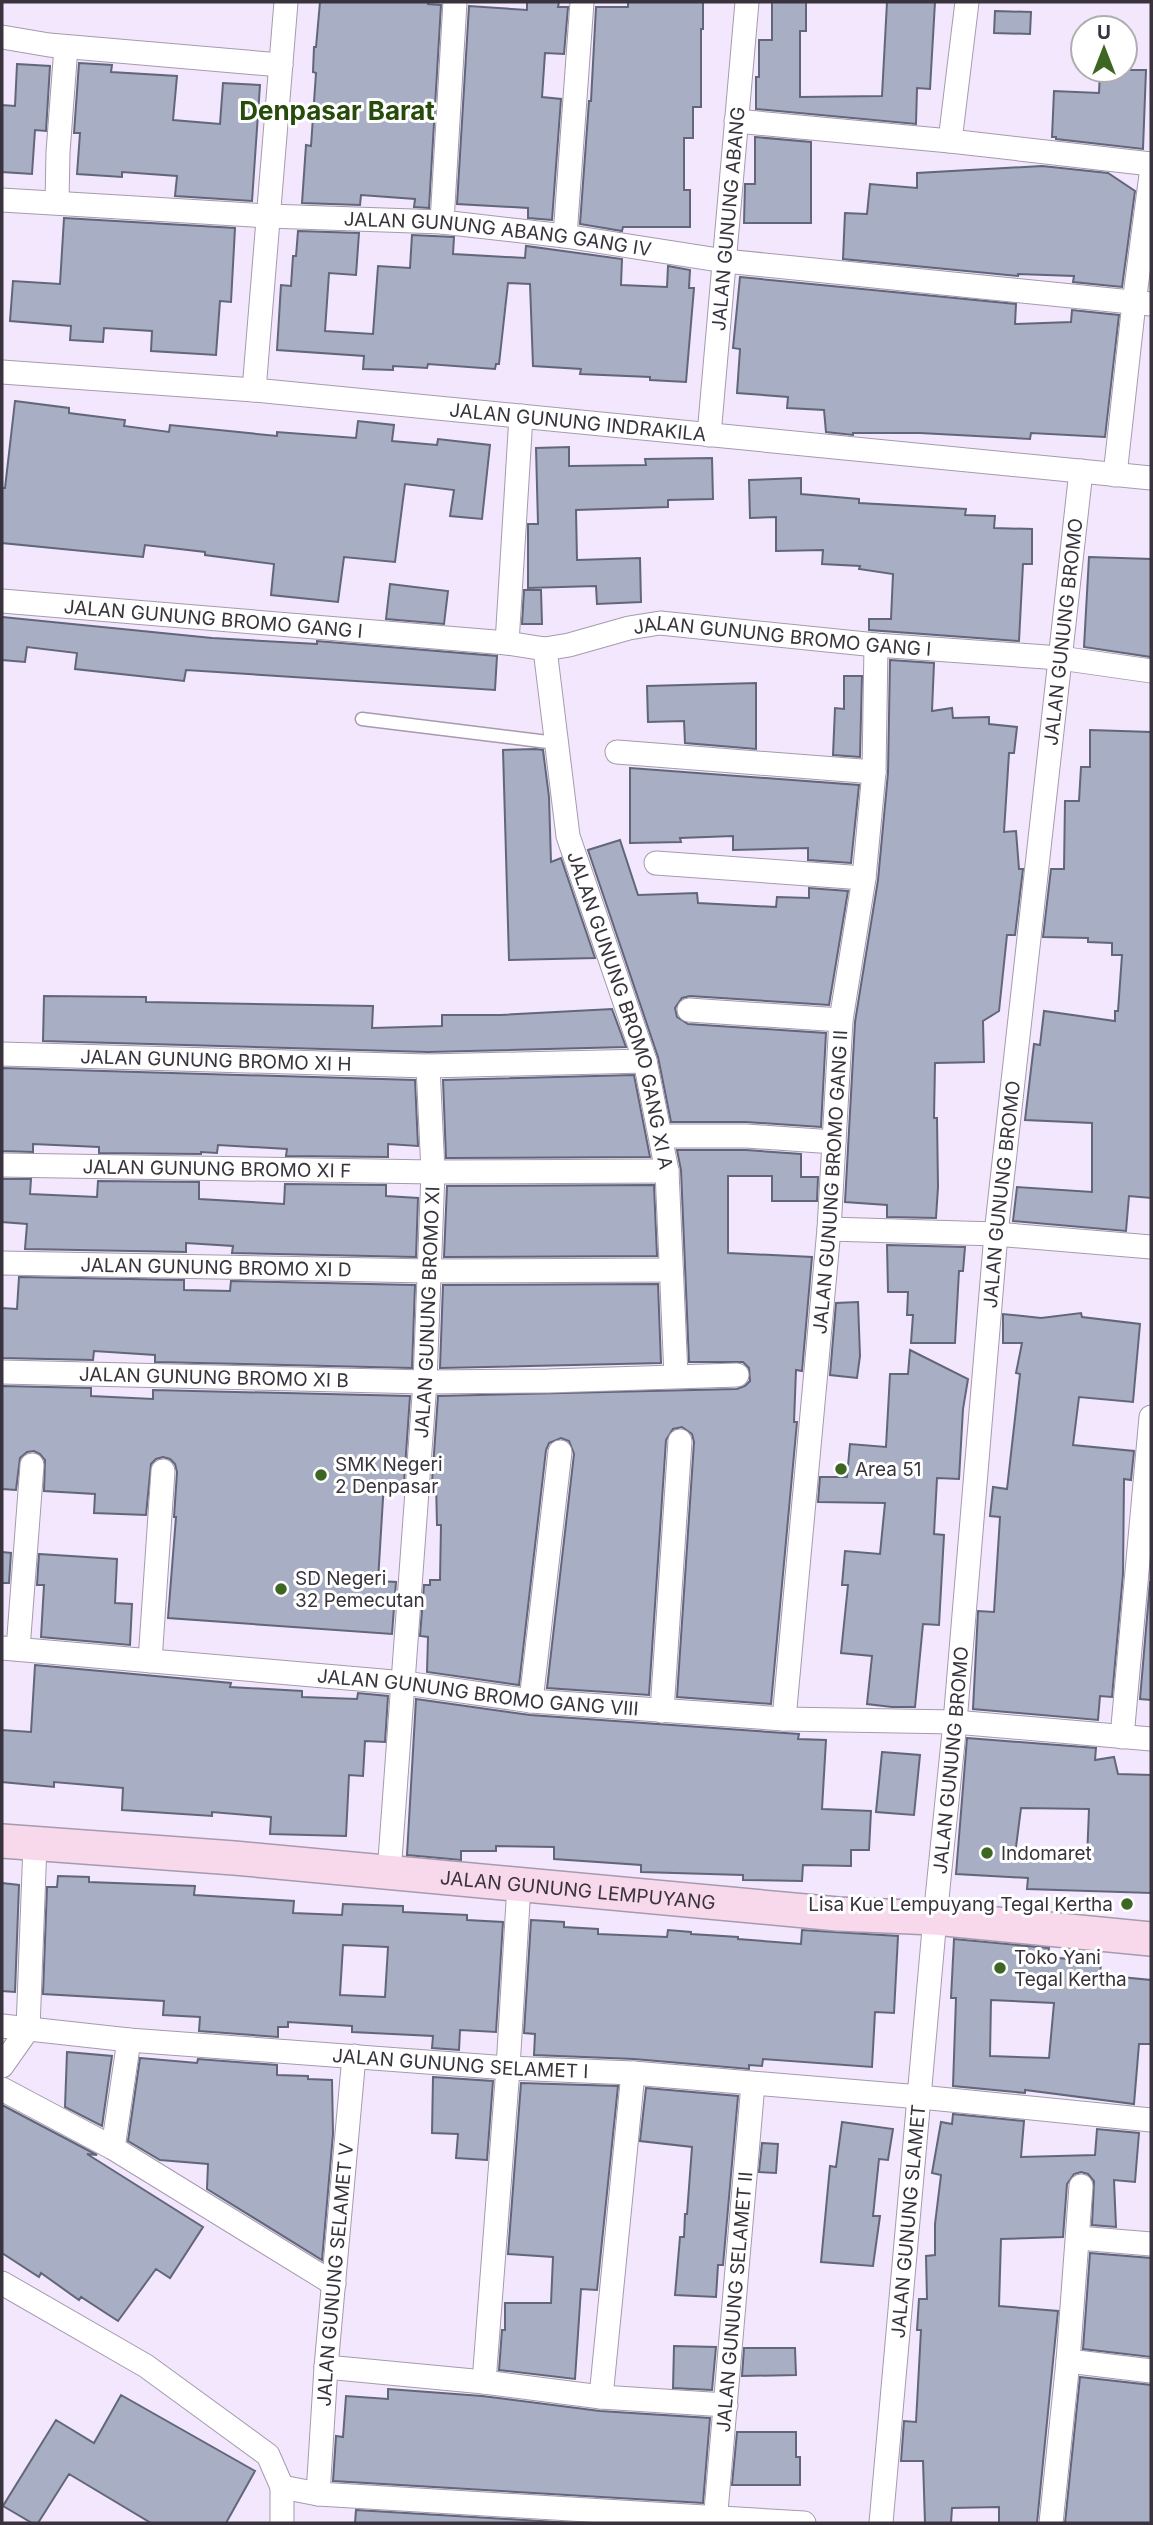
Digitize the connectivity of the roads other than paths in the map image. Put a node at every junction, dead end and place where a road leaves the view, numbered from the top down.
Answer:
1 (286, 2) edge
2 (455, 2) edge
3 (582, 2) edge
4 (747, 2) edge
5 (967, 2) edge
6 (2, 37) edge
7 (66, 47) junction
8 (281, 65) junction
9 (736, 121) junction
10 (950, 141) junction
11 (1151, 164) edge
12 (1151, 175) edge
13 (2, 200) edge
14 (57, 202) junction
15 (268, 216) junction
16 (442, 222) junction
17 (565, 236) junction
18 (725, 261) junction
19 (1143, 303) edge
20 (2, 372) edge
21 (254, 390) junction
22 (521, 416) junction
23 (709, 435) junction
24 (1081, 471) junction
25 (1115, 475) junction
26 (1151, 478) edge
27 (2, 601) edge
28 (507, 643) junction
29 (876, 645) junction
30 (545, 649) junction
31 (1060, 658) junction
32 (1151, 671) edge
33 (362, 719) dead end
34 (556, 743) junction
35 (617, 751) dead end
36 (874, 772) junction
37 (656, 863) dead end
38 (864, 878) junction
39 (689, 1010) dead end
40 (841, 1020) junction
41 (2, 1054) edge
42 (645, 1060) junction
43 (428, 1066) junction
44 (660, 1136) junction
45 (834, 1142) junction
46 (2, 1166) edge
47 (667, 1171) junction
48 (433, 1172) junction
49 (829, 1229) junction
50 (996, 1234) junction
51 (1151, 1247) edge
52 (2, 1263) edge
53 (671, 1270) junction
54 (429, 1271) junction
55 (2, 1371) edge
56 (737, 1375) dead end
57 (676, 1376) junction
58 (425, 1382) junction
59 (1151, 1417) edge
60 (680, 1440) dead end
61 (560, 1452) dead end
62 (32, 1465) dead end
63 (163, 1471) dead end
64 (10, 1648) edge
65 (150, 1661) junction
66 (405, 1683) junction
67 (531, 1701) junction
68 (662, 1711) junction
69 (784, 1719) junction
70 (955, 1721) junction
71 (1122, 1737) junction
72 (1151, 1739) edge
73 (2, 1841) edge
74 (35, 1844) junction
75 (389, 1873) junction
76 (519, 1885) junction
77 (935, 1918) junction
78 (1151, 1939) edge
79 (2, 2026) edge
80 (28, 2029) junction
81 (129, 2040) junction
82 (354, 2056) junction
83 (2, 2066) edge
84 (508, 2067) junction
85 (633, 2073) junction
86 (753, 2084) junction
87 (2, 2089) edge
88 (920, 2097) junction
89 (1151, 2120) edge
90 (113, 2148) junction
91 (1081, 2186) dead end
92 (1079, 2238) junction
93 (1151, 2244) edge
94 (2, 2283) edge
95 (334, 2284) junction
96 (1068, 2361) junction
97 (326, 2367) junction
98 (1151, 2371) edge
99 (484, 2382) junction
100 (601, 2397) junction
101 (726, 2405) junction
102 (282, 2487) junction
103 (318, 2494) junction
104 (468, 2514) edge
105 (715, 2521) edge
106 (282, 2523) edge
107 (804, 2523) edge
108 (881, 2523) edge
109 (1051, 2523) edge

1 - 8 street
2 - 16 street
3 - 17 street
4 - 9 street, JALAN GUNUNG ABANG
5 - 10 street
6 - 7 street
7 - 8 street
7 - 14 street
8 - 15 street
9 - 10 street
9 - 18 street, JALAN GUNUNG ABANG
10 - 11 street
12 - 19 street
13 - 14 street, JALAN GUNUNG ABANG GANG IV
14 - 15 street, JALAN GUNUNG ABANG GANG IV
15 - 16 street, JALAN GUNUNG ABANG GANG IV
15 - 21 street
16 - 17 street, JALAN GUNUNG ABANG GANG IV
17 - 18 street, JALAN GUNUNG ABANG GANG IV
18 - 19 street, JALAN GUNUNG ABANG GANG IV
18 - 23 street, JALAN GUNUNG ABANG
19 - 25 street
20 - 21 street, JALAN GUNUNG INDRAKILA
21 - 22 street, JALAN GUNUNG INDRAKILA
22 - 23 street, JALAN GUNUNG INDRAKILA
22 - 28 street
23 - 24 street, JALAN GUNUNG INDRAKILA
24 - 25 street, JALAN GUNUNG INDRAKILA
24 - 31 street, JALAN GUNUNG BROMO
25 - 26 street, JALAN GUNUNG INDRAKILA
27 - 28 street, JALAN GUNUNG BROMO GANG I
28 - 30 street, JALAN GUNUNG BROMO GANG I
29 - 30 street, JALAN GUNUNG BROMO GANG I
29 - 31 street, JALAN GUNUNG BROMO GANG I
29 - 36 street, JALAN GUNUNG BROMO GANG II
30 - 34 street, JALAN GUNUNG BROMO GANG XI A
31 - 32 street, JALAN GUNUNG BROMO GANG I
31 - 50 street, JALAN GUNUNG BROMO
33 - 34 lane
34 - 42 street, JALAN GUNUNG BROMO GANG XI A
35 - 36 street
36 - 38 street, JALAN GUNUNG BROMO GANG II
37 - 38 street
38 - 40 street, JALAN GUNUNG BROMO GANG II
39 - 40 street
40 - 45 street, JALAN GUNUNG BROMO GANG II
41 - 43 street, JALAN GUNUNG BROMO XI H
42 - 43 street, JALAN GUNUNG BROMO XI H
42 - 44 street, JALAN GUNUNG BROMO GANG XI A
43 - 48 street, JALAN GUNUNG BROMO XI
44 - 45 street
44 - 47 street, JALAN GUNUNG BROMO GANG XI A
45 - 49 street, JALAN GUNUNG BROMO GANG II
46 - 48 street, JALAN GUNUNG BROMO XI F
47 - 48 street, JALAN GUNUNG BROMO XI F
47 - 53 street, JALAN GUNUNG BROMO GANG XI A
48 - 54 street, JALAN GUNUNG BROMO XI
49 - 50 street
49 - 69 street, JALAN GUNUNG BROMO GANG II
50 - 51 street
50 - 70 street, JALAN GUNUNG BROMO
52 - 54 street, JALAN GUNUNG BROMO XI D
53 - 54 street, JALAN GUNUNG BROMO XI D
53 - 57 street, JALAN GUNUNG BROMO GANG XI A
54 - 58 street, JALAN GUNUNG BROMO XI
55 - 58 street, JALAN GUNUNG BROMO XI B
56 - 57 street, JALAN GUNUNG BROMO XI B
57 - 58 street, JALAN GUNUNG BROMO XI B
58 - 66 street, JALAN GUNUNG BROMO XI
59 - 71 street
60 - 68 street
61 - 67 street
62 - 64 street
63 - 65 street
64 - 65 street, JALAN GUNUNG BROMO GANG VIII
65 - 66 street, JALAN GUNUNG BROMO GANG VIII
66 - 67 street, JALAN GUNUNG BROMO GANG VIII
66 - 75 street, JALAN GUNUNG BROMO XI
67 - 68 street, JALAN GUNUNG BROMO GANG VIII
68 - 69 street, JALAN GUNUNG BROMO GANG VIII
69 - 70 street, JALAN GUNUNG BROMO GANG VIII
70 - 71 street, JALAN GUNUNG BROMO GANG VIII
70 - 77 street, JALAN GUNUNG BROMO
71 - 72 street, JALAN GUNUNG BROMO GANG VIII
73 - 74 street, JALAN GUNUNG LEMPUYANG
74 - 75 street, JALAN GUNUNG LEMPUYANG
74 - 80 street
75 - 76 street, JALAN GUNUNG LEMPUYANG
76 - 77 street, JALAN GUNUNG LEMPUYANG
76 - 84 street
77 - 78 street, JALAN GUNUNG LEMPUYANG
77 - 88 street, JALAN GUNUNG SLAMET
79 - 80 street, JALAN GUNUNG SELAMET I
80 - 81 street, JALAN GUNUNG SELAMET I
80 - 83 street
81 - 82 street, JALAN GUNUNG SELAMET I
81 - 90 street
82 - 84 street, JALAN GUNUNG SELAMET I
82 - 95 street, JALAN GUNUNG SELAMET V
84 - 85 street, JALAN GUNUNG SELAMET I
84 - 99 street
85 - 86 street, JALAN GUNUNG SELAMET I
85 - 100 street
86 - 88 street, JALAN GUNUNG SELAMET I
86 - 101 street, JALAN GUNUNG SELAMET II
87 - 90 street
88 - 89 street, JALAN GUNUNG SELAMET I
88 - 108 street, JALAN GUNUNG SLAMET
90 - 95 street
91 - 92 street
92 - 93 street
92 - 96 street
94 - 102 street
95 - 97 street, JALAN GUNUNG SELAMET V
96 - 98 street
96 - 109 street
97 - 99 street
97 - 103 street, JALAN GUNUNG SELAMET V
99 - 100 street
100 - 101 street
101 - 105 street, JALAN GUNUNG SELAMET II
102 - 103 street
102 - 106 street
103 - 104 street
104 - 105 street
105 - 107 street

